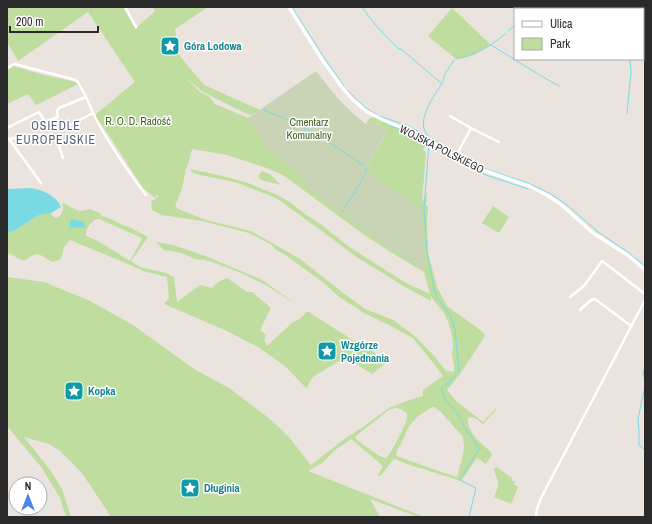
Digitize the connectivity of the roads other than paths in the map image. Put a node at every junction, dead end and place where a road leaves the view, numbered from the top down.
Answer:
1 (125, 7) edge
2 (289, 7) edge
3 (136, 27) dead end
4 (7, 68) edge
5 (86, 97) junction
6 (93, 113) junction
7 (450, 116) dead end
8 (66, 127) dead end
9 (7, 128) edge
10 (471, 128) junction
11 (8, 138) edge
12 (499, 142) dead end
13 (456, 156) junction
14 (63, 158) dead end
15 (40, 183) dead end
16 (146, 195) dead end
17 (645, 270) edge
18 (645, 294) edge
19 (570, 297) dead end
20 (645, 300) edge
21 (580, 310) dead end
22 (631, 326) junction
23 (536, 517) edge

1 - 3 street
2 - 13 street, WOJSKA POLSKIEGO
4 - 5 street
5 - 6 street
5 - 9 street
6 - 8 street
6 - 16 street
7 - 10 street
10 - 12 street
10 - 13 street
11 - 14 street
11 - 15 street
13 - 17 street, WOJSKA POLSKIEGO
18 - 19 street
20 - 22 street
21 - 22 street
22 - 23 street

